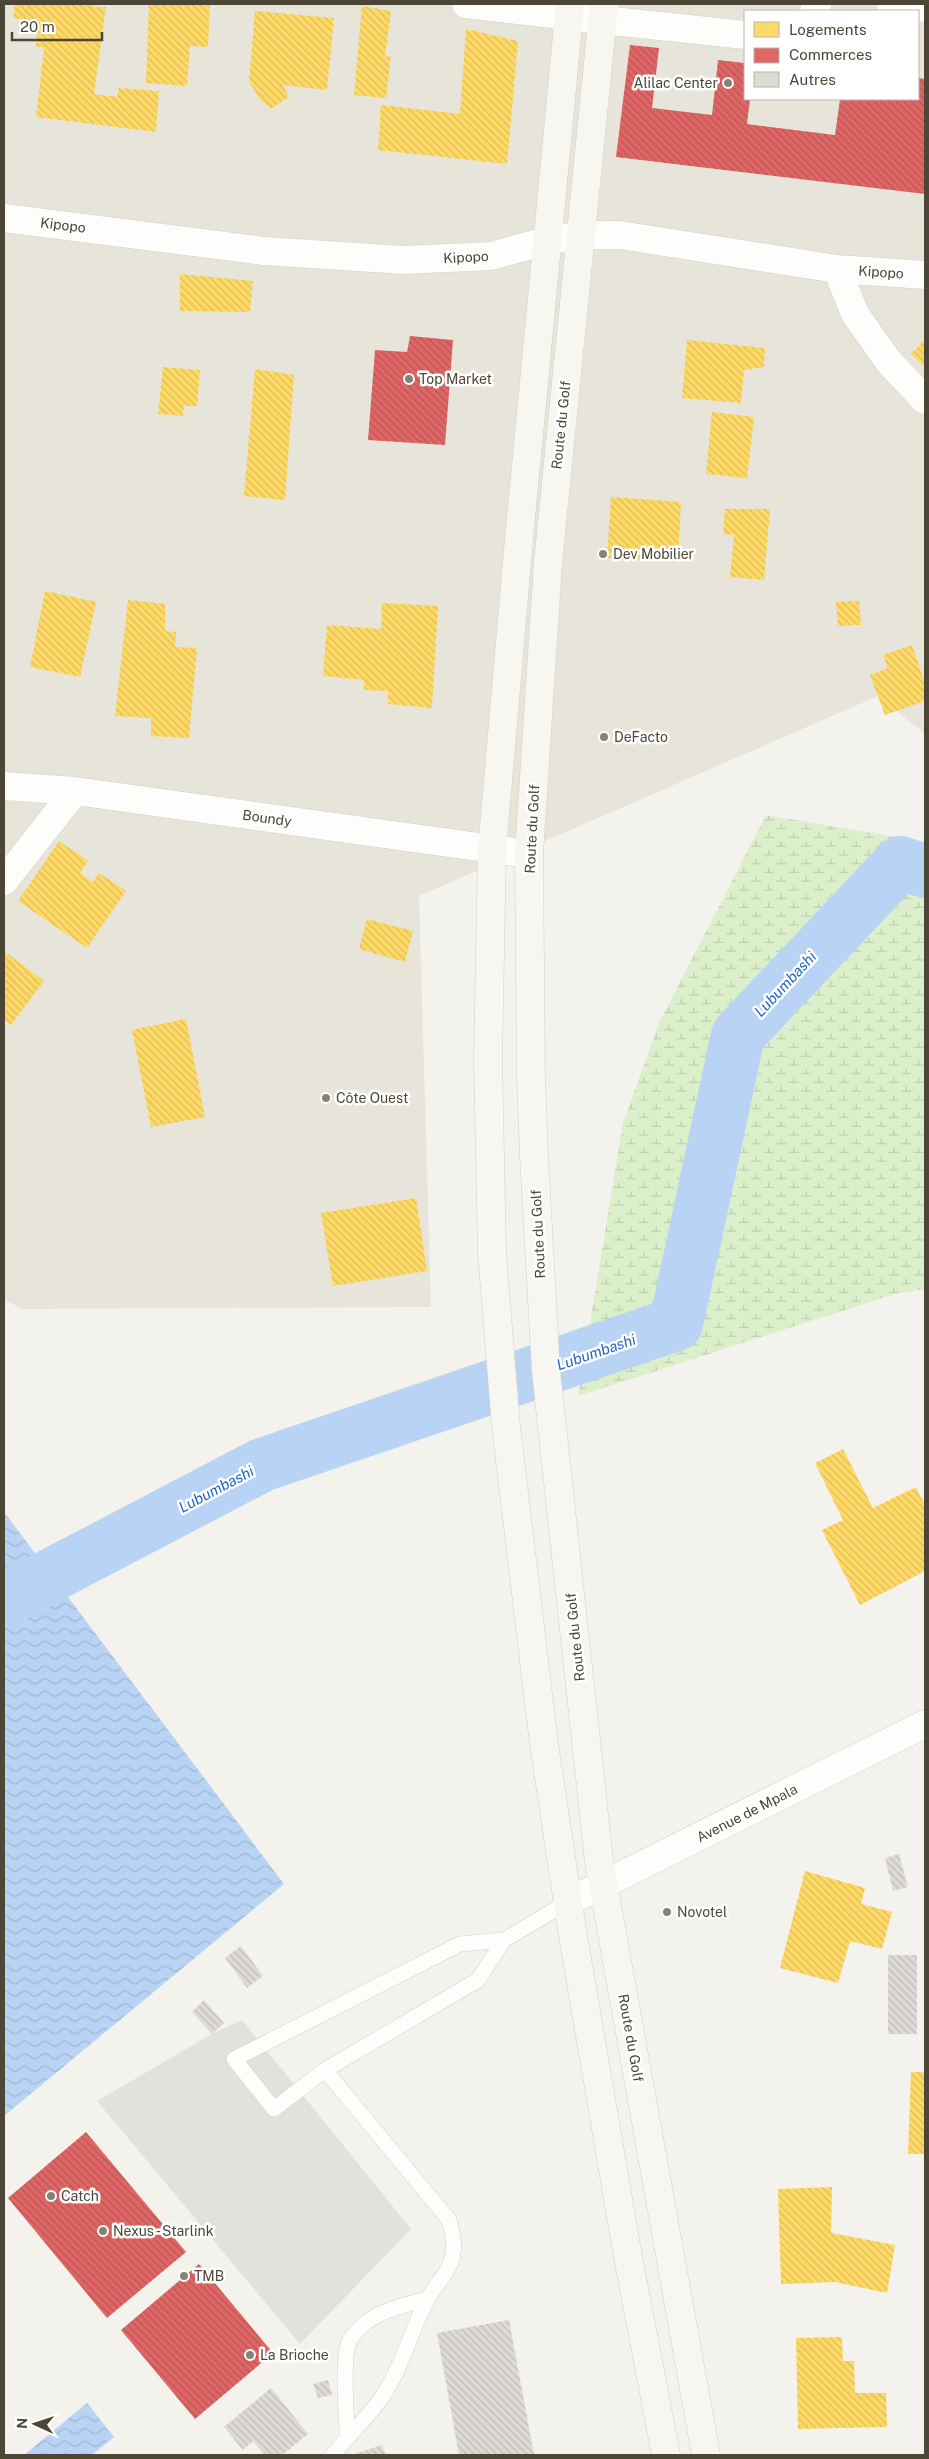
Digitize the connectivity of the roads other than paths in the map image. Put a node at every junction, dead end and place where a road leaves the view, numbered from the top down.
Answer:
1 (466, 4) edge
2 (891, 4) edge
3 (925, 8) edge
4 (569, 10) edge
5 (603, 12) edge
6 (744, 35) edge
7 (4, 218) edge
8 (582, 235) junction
9 (546, 241) junction
10 (837, 269) junction
11 (925, 276) edge
12 (925, 400) edge
13 (4, 786) edge
14 (75, 791) junction
15 (492, 850) junction
16 (529, 854) junction
17 (4, 881) edge
18 (925, 1724) edge
19 (603, 1884) junction
20 (568, 1902) junction
21 (504, 1940) junction
22 (325, 2070) junction
23 (427, 2299) junction
24 (347, 2437) junction
25 (333, 2455) edge
26 (666, 2455) edge
27 (706, 2455) edge

1 - 4 street
2 - 3 street
4 - 5 street
4 - 9 main road
5 - 6 street
5 - 8 main road, Route du Golf
7 - 9 street, Kipopo
8 - 9 street, Kipopo
8 - 10 street, Kipopo
8 - 16 main road, Route du Golf
9 - 15 main road
10 - 11 street, Kipopo
10 - 12 street
13 - 14 street, Boundy
14 - 15 street, Boundy
14 - 17 street
15 - 16 street, Boundy
15 - 20 main road
16 - 19 main road, Route du Golf
18 - 19 street, Avenue de Mpala
19 - 20 street, Avenue de Mpala
19 - 27 main road, Route du Golf
20 - 21 lane
20 - 26 main road
21 - 22 lane
21 - 22 lane
22 - 23 lane
23 - 24 lane
23 - 24 lane
24 - 25 lane

